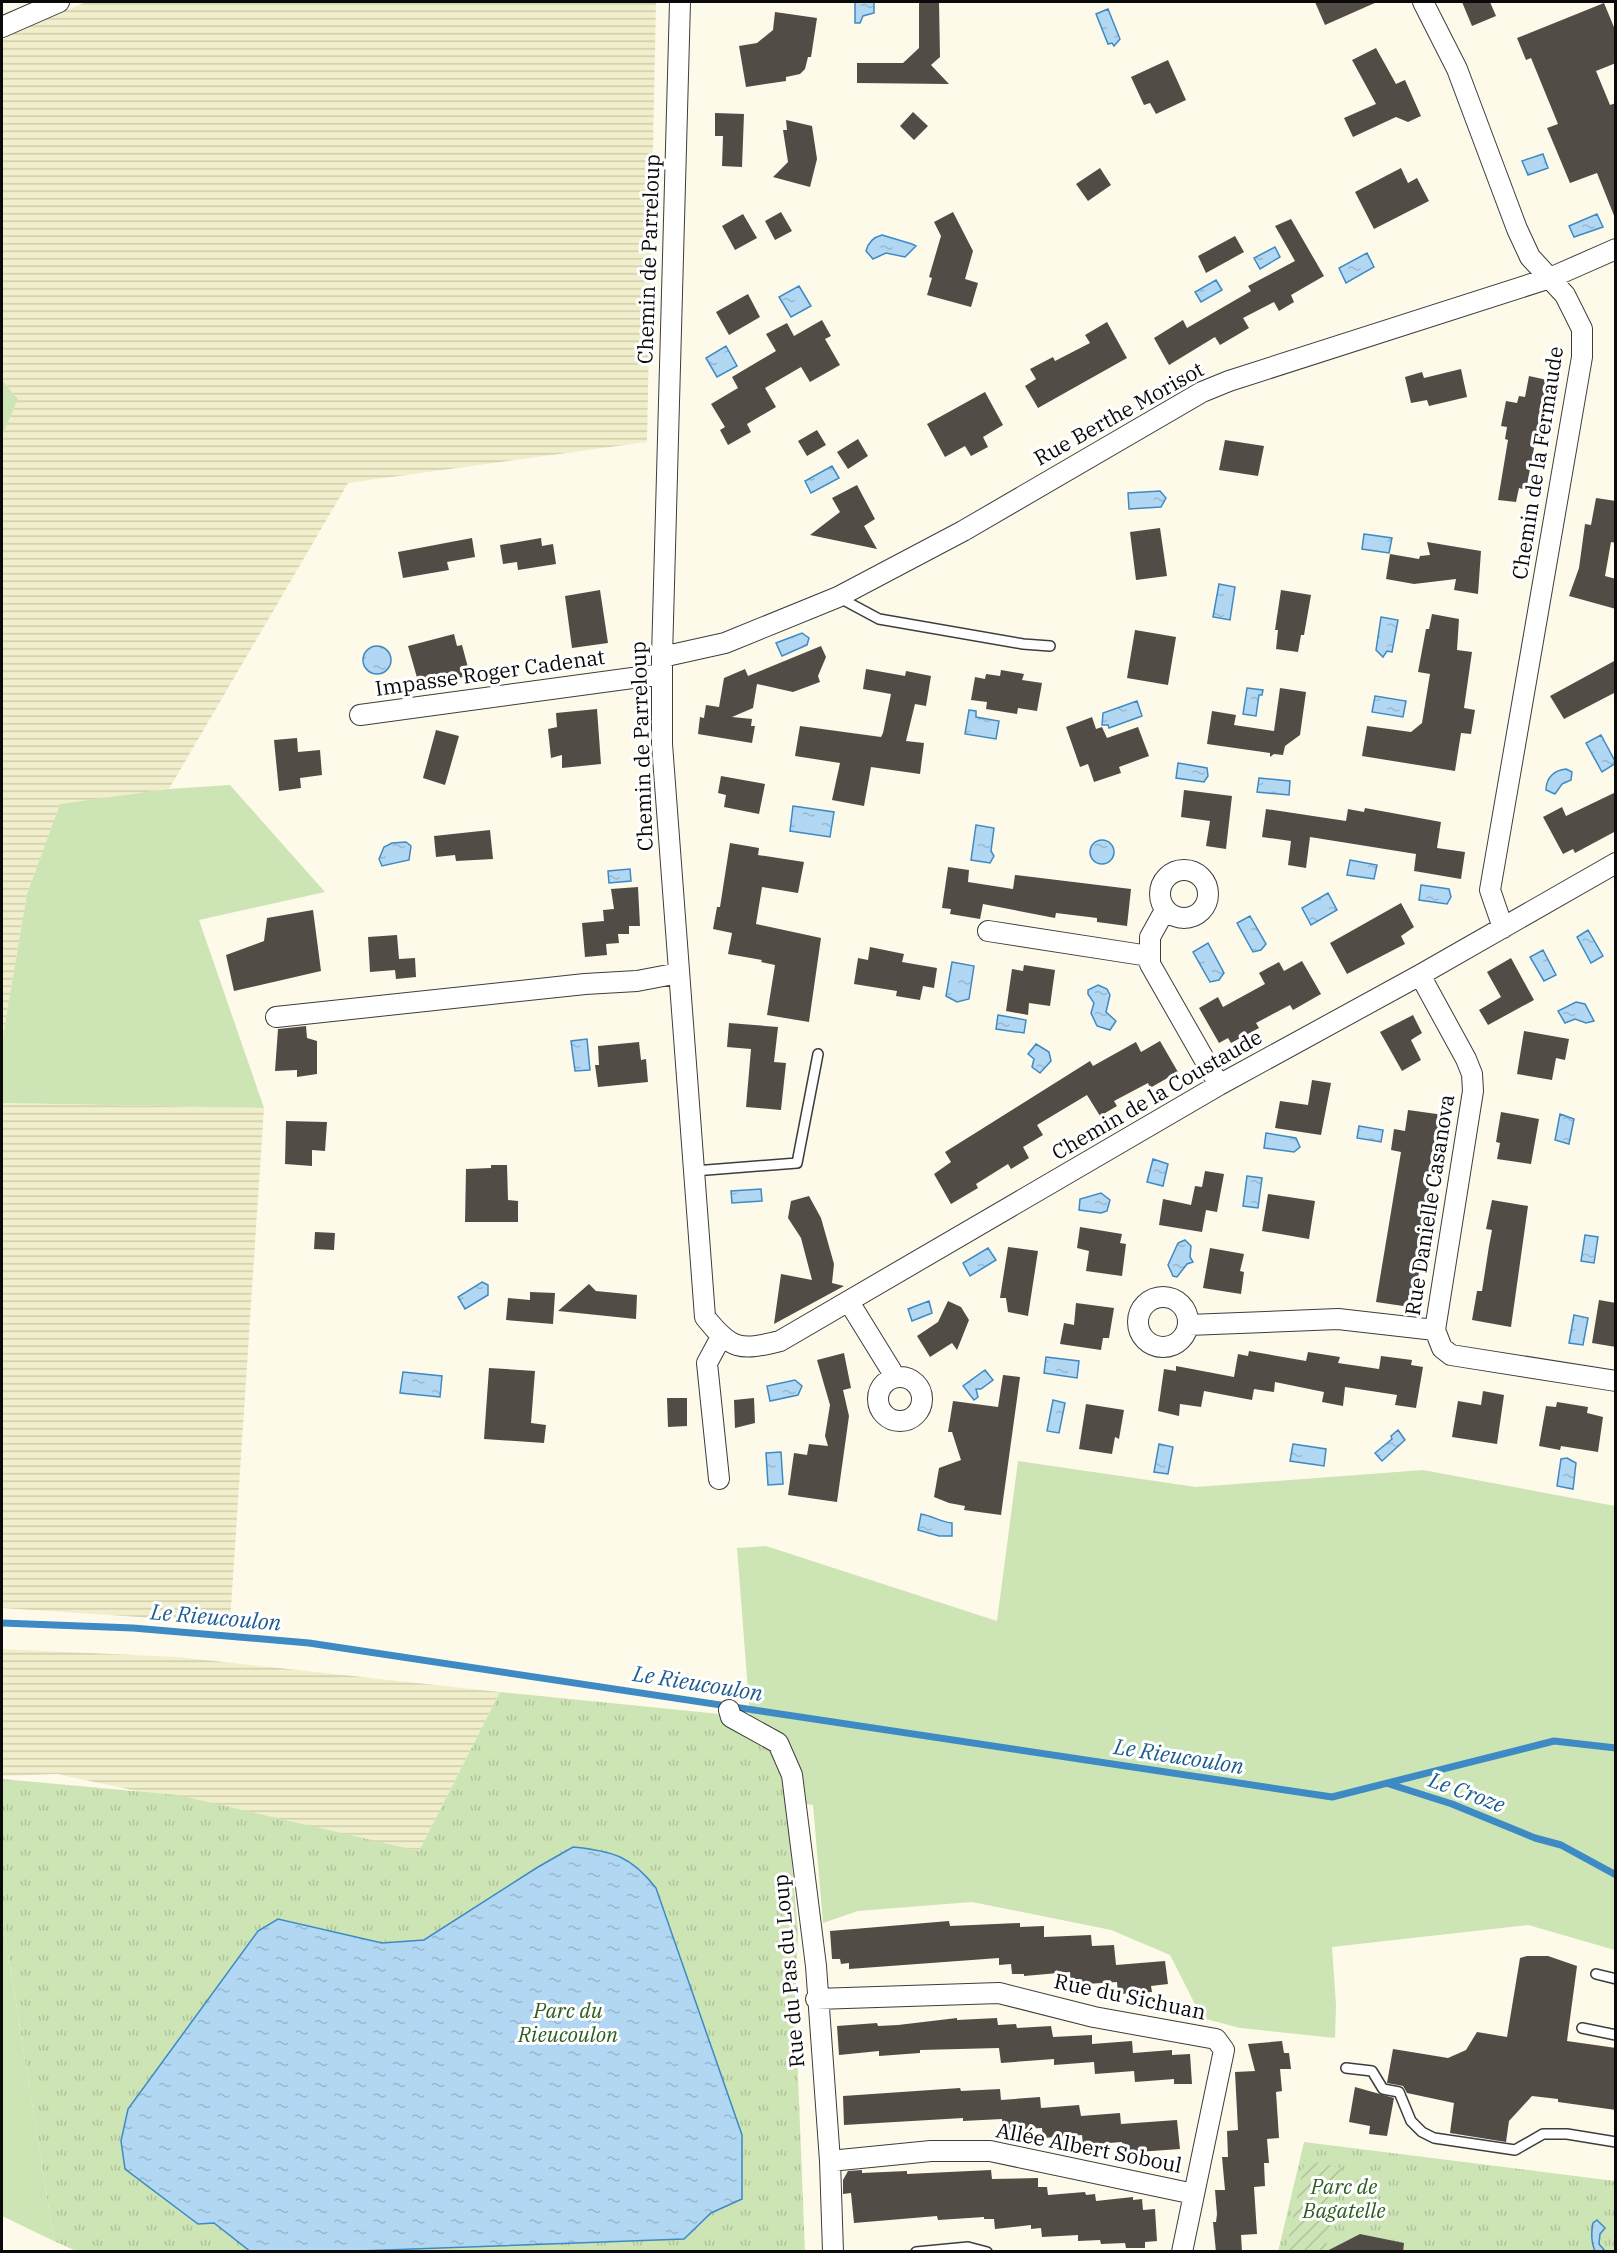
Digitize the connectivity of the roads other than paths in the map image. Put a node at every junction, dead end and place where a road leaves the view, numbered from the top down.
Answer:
1 (59, 2) edge
2 (680, 2) edge
3 (1423, 2) edge
4 (2, 27) edge
5 (1616, 249) edge
6 (1550, 278) junction
7 (838, 597) junction
8 (1050, 646) dead end
9 (662, 666) junction
10 (360, 715) dead end
11 (1616, 863) edge
12 (1165, 910) dead end
13 (1503, 928) junction
14 (988, 931) dead end
15 (1149, 956) junction
16 (679, 973) junction
17 (1420, 975) junction
18 (276, 1017) dead end
19 (818, 1054) dead end
20 (1219, 1085) junction
21 (694, 1171) junction
22 (849, 1302) junction
23 (1188, 1325) dead end
24 (1435, 1330) junction
25 (721, 1337) junction
26 (892, 1378) dead end
27 (1616, 1381) edge
28 (719, 1479) dead end
29 (730, 1714) dead end
30 (1596, 1974) dead end
31 (1616, 1979) edge
32 (816, 1999) junction
33 (1582, 2028) dead end
34 (1616, 2035) edge
35 (1346, 2068) dead end
36 (1616, 2142) edge
37 (830, 2162) junction
38 (1194, 2194) junction
39 (833, 2252) edge
40 (916, 2252) edge
41 (987, 2252) edge
42 (1182, 2252) edge

1 - 4 street
2 - 9 street, Chemin de Parreloup
3 - 6 street, Chemin de la Fermaude
5 - 6 street, Rue Berthe Morisot
6 - 7 street, Rue Berthe Morisot
6 - 13 street, Chemin de la Fermaude
7 - 8 lane
7 - 9 street, Rue Berthe Morisot
9 - 10 street, Impasse Roger Cadenat
9 - 16 street, Chemin de Parreloup
11 - 13 street, Chemin de la Coustaude
12 - 15 street
13 - 17 street, Chemin de la Coustaude
14 - 15 street
15 - 20 street
16 - 18 street
16 - 21 street, Chemin de Parreloup
17 - 20 street, Chemin de la Coustaude
17 - 24 street, Rue Danielle Casanova
19 - 21 lane
20 - 22 street, Chemin de la Coustaude
21 - 25 street, Chemin de Parreloup
22 - 25 street, Chemin de la Coustaude
22 - 26 street
23 - 24 street
24 - 27 street, Rue Danielle Casanova
25 - 28 street
29 - 32 street, Rue du Pas du Loup
30 - 31 lane
32 - 37 street, Rue du Pas du Loup
32 - 38 street, Rue du Sichuan
33 - 34 lane
35 - 36 lane
37 - 38 street, Allée Albert Soboul
37 - 39 street, Rue du Pas du Loup
38 - 42 street, Rue du Sichuan
40 - 41 lane

